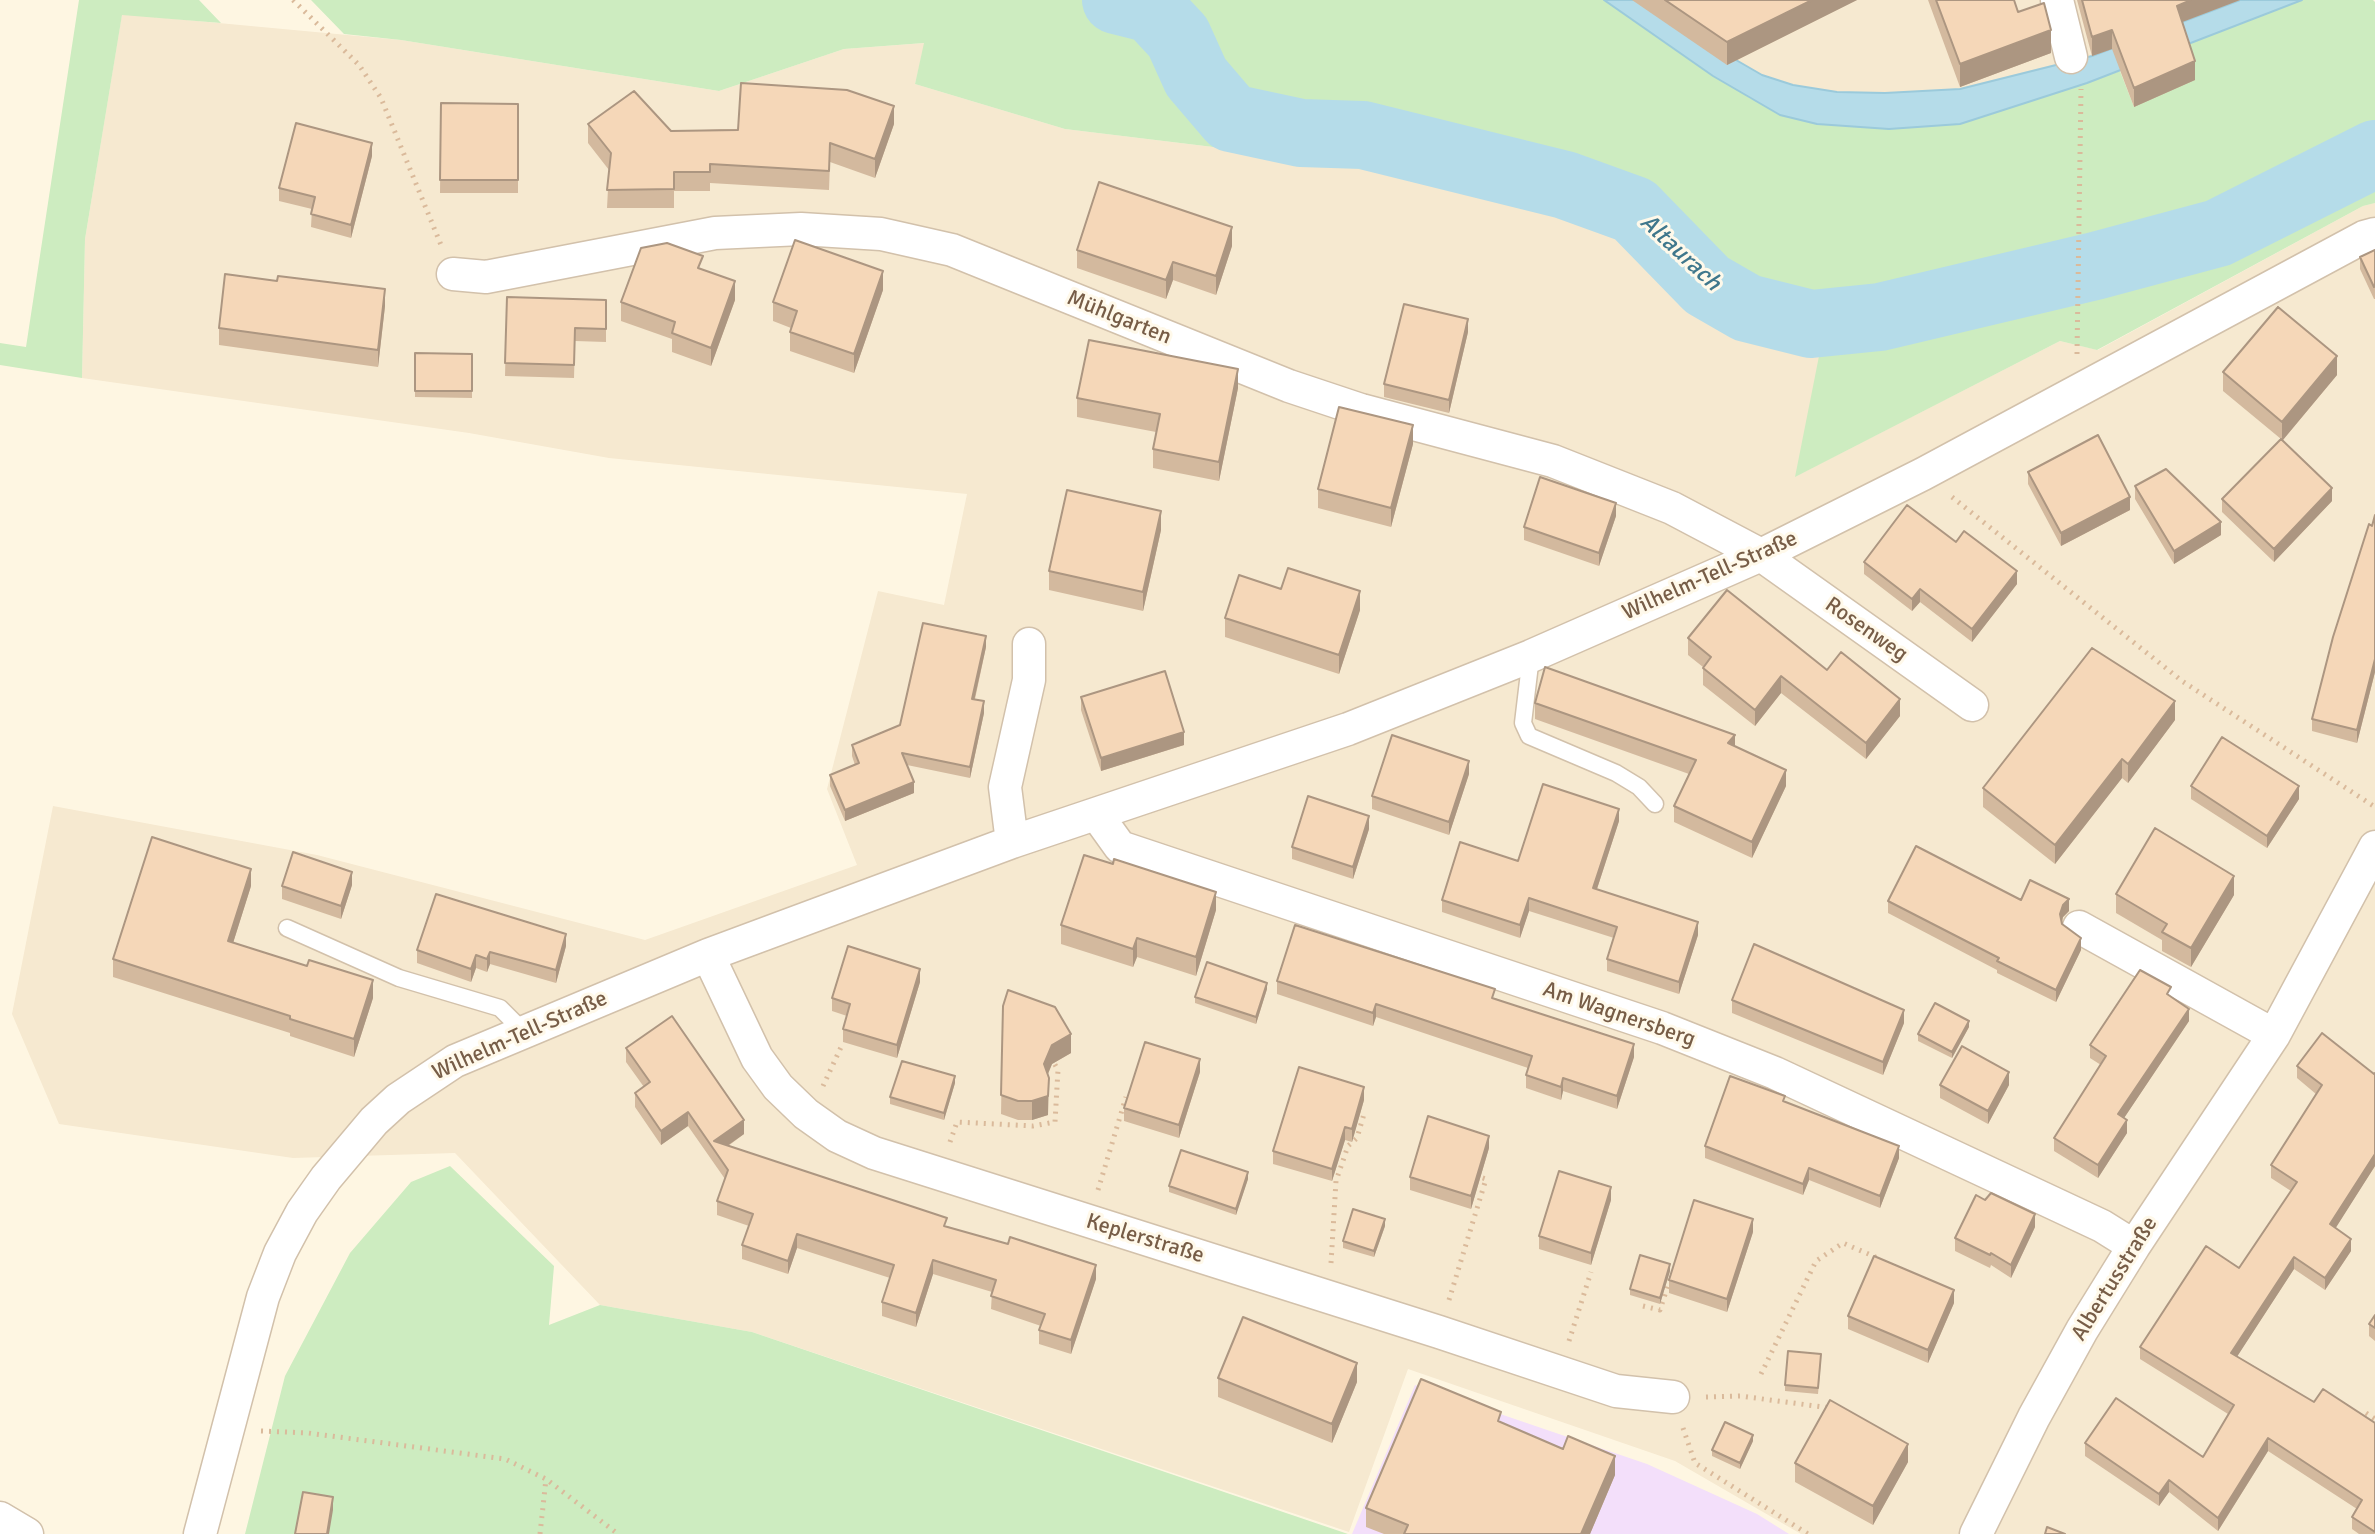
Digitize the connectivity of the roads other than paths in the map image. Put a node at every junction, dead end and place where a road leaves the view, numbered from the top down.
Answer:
1 (2057, 0) edge
2 (2071, 57) road end
3 (2375, 234) edge
4 (453, 274) road end
5 (1761, 555) junction
6 (1029, 644) dead end
7 (1531, 656) junction
8 (1972, 705) dead end
9 (1655, 804) dead end
10 (1097, 815) junction
11 (1012, 842) junction
12 (2375, 847) edge
13 (2079, 927) dead end
14 (287, 928) dead end
15 (708, 955) junction
16 (523, 1031) junction
17 (2274, 1035) junction
18 (2134, 1246) junction
19 (1673, 1397) road end
20 (0, 1518) edge
21 (27, 1534) edge
22 (200, 1534) edge
23 (1976, 1534) edge

1 - 2 street
3 - 5 street, Wilhelm-Tell-Straße
4 - 5 street, Mühlgarten
5 - 7 street, Wilhelm-Tell-Straße
5 - 8 street, Rosenweg
6 - 11 street
7 - 9 lane
7 - 10 street, Wilhelm-Tell-Straße
10 - 11 street, Wilhelm-Tell-Straße
10 - 18 street, Am Wagnersberg
11 - 15 street, Wilhelm-Tell-Straße
12 - 17 street, Albertusstraße
13 - 17 street
14 - 16 lane
15 - 16 street, Wilhelm-Tell-Straße
15 - 19 street, Keplerstraße
16 - 22 street, Wilhelm-Tell-Straße
17 - 18 street, Albertusstraße
18 - 23 street, Albertusstraße
20 - 21 street

